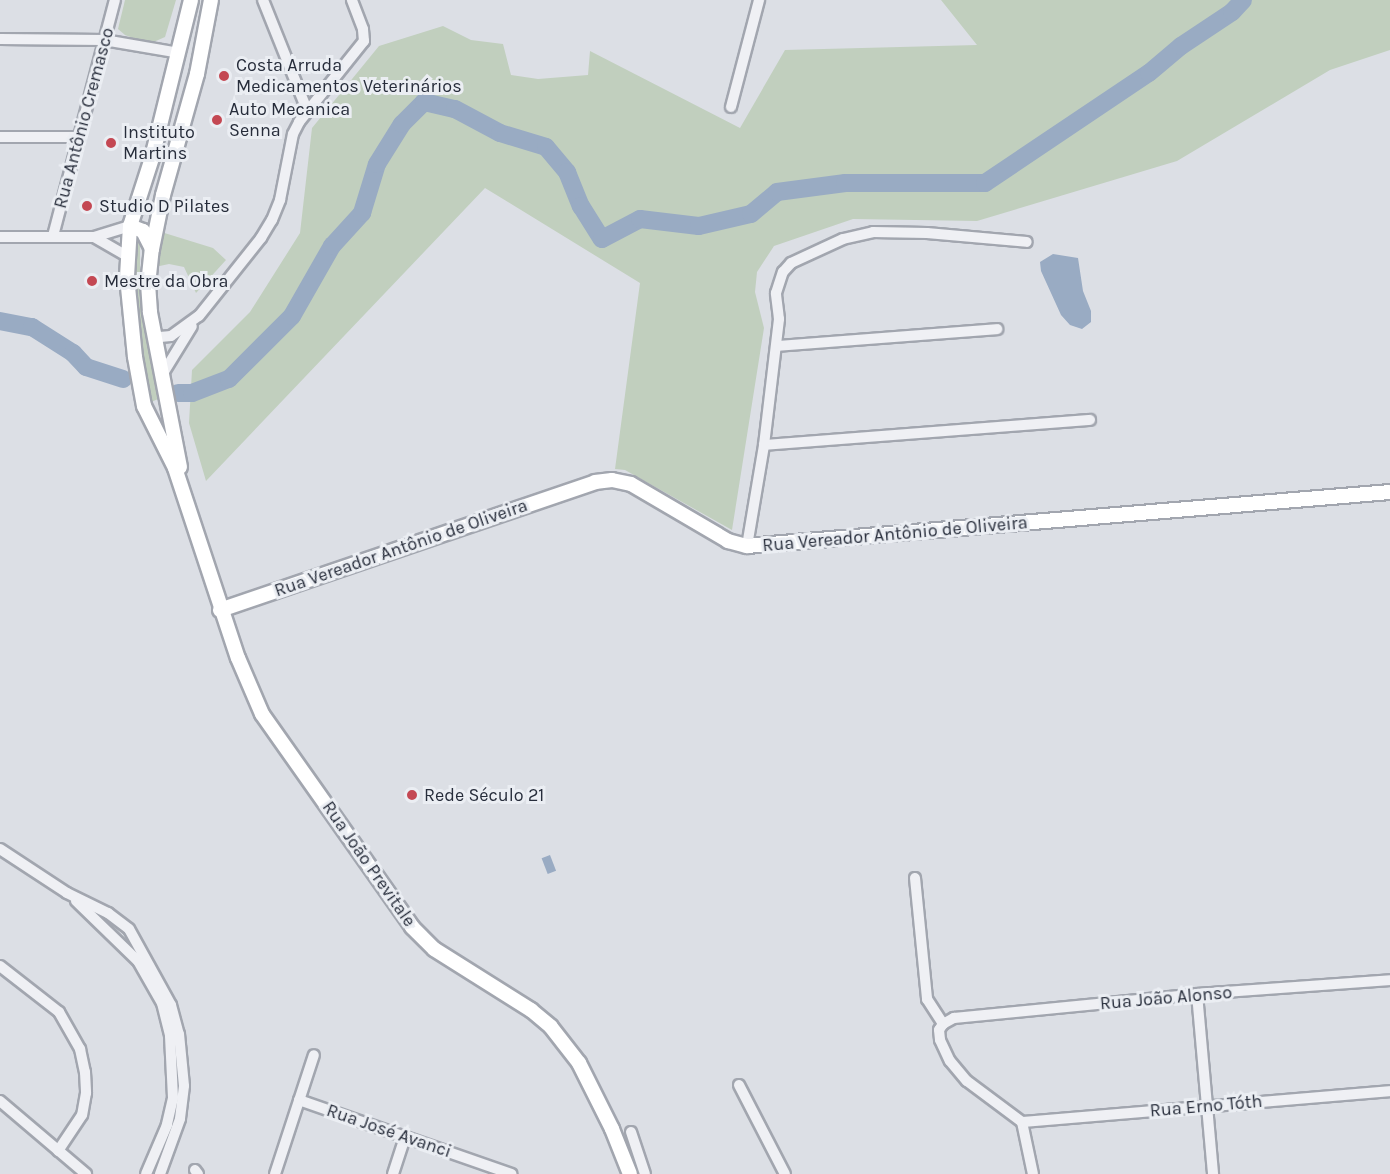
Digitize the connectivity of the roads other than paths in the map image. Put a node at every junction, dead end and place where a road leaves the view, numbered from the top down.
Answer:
1 (115, 0) edge
2 (191, 0) edge
3 (211, 0) edge
4 (263, 0) edge
5 (352, 0) edge
6 (759, 0) edge
7 (0, 39) edge
8 (104, 40) junction
9 (179, 53) junction
10 (731, 107) dead end
11 (307, 110) junction
12 (0, 137) edge
13 (78, 137) junction
14 (130, 226) junction
15 (53, 236) junction
16 (0, 237) edge
17 (94, 237) junction
18 (1027, 242) dead end
19 (152, 249) junction
20 (128, 257) junction
21 (200, 316) junction
22 (997, 329) dead end
23 (153, 334) junction
24 (777, 346) junction
25 (162, 375) junction
26 (168, 404) junction
27 (144, 406) junction
28 (1090, 420) dead end
29 (764, 445) junction
30 (1390, 492) edge
31 (185, 496) junction
32 (747, 546) junction
33 (220, 610) junction
34 (0, 849) edge
35 (915, 878) dead end
36 (67, 893) junction
37 (0, 966) edge
38 (1390, 980) edge
39 (1197, 994) junction
40 (943, 1024) junction
41 (314, 1055) dead end
42 (739, 1085) dead end
43 (1390, 1091) edge
44 (299, 1100) junction
45 (0, 1101) edge
46 (1207, 1106) junction
47 (1022, 1122) junction
48 (630, 1132) dead end
49 (405, 1138) junction
50 (58, 1151) junction
51 (86, 1174) edge
52 (146, 1174) edge
53 (160, 1174) edge
54 (275, 1174) edge
55 (393, 1174) edge
56 (512, 1174) edge
57 (630, 1174) edge
58 (645, 1174) edge
59 (786, 1174) edge
60 (1033, 1174) edge
61 (1213, 1174) edge

1 - 8 street, Rua Antônio Cremasco
2 - 9 main road, Rua João Previtale
3 - 19 main road, Rua João Previtale
4 - 11 street
5 - 11 street
6 - 10 street
7 - 8 street
8 - 9 street
8 - 13 street, Rua Antônio Cremasco
9 - 14 main road, Rua João Previtale
11 - 21 street
12 - 13 street
13 - 15 street, Rua Antônio Cremasco
14 - 17 street
14 - 19 main road
14 - 20 main road, Rua João Previtale
15 - 16 street
15 - 17 street
17 - 20 street
18 - 24 street
19 - 23 main road, Rua João Previtale
20 - 27 main road, Rua João Previtale
21 - 23 street
21 - 25 street
22 - 24 street
23 - 25 main road, Rua João Previtale
24 - 29 street
25 - 26 main road, Rua João Previtale
26 - 27 main road
26 - 31 main road, Rua João Previtale
27 - 31 main road, Rua João Previtale
28 - 29 street
29 - 32 street
30 - 32 main road, Rua Vereador Antônio de Oliveira
31 - 33 main road, Rua João Previtale
32 - 33 main road, Rua Vereador Antônio de Oliveira
33 - 57 main road, Rua João Previtale
34 - 36 street
35 - 40 street
36 - 52 street
36 - 53 street
37 - 50 street
38 - 39 street, Rua João Alonso
39 - 40 street, Rua João Alonso
39 - 46 street
40 - 47 street
41 - 44 street
42 - 59 street
43 - 46 street, Rua Erno Tóth
44 - 49 street, Rua José Avanci
44 - 54 street
45 - 50 street
46 - 47 street, Rua Erno Tóth
46 - 61 street
47 - 60 street
48 - 58 street
49 - 55 street
49 - 56 street, Rua José Avanci
50 - 51 street

